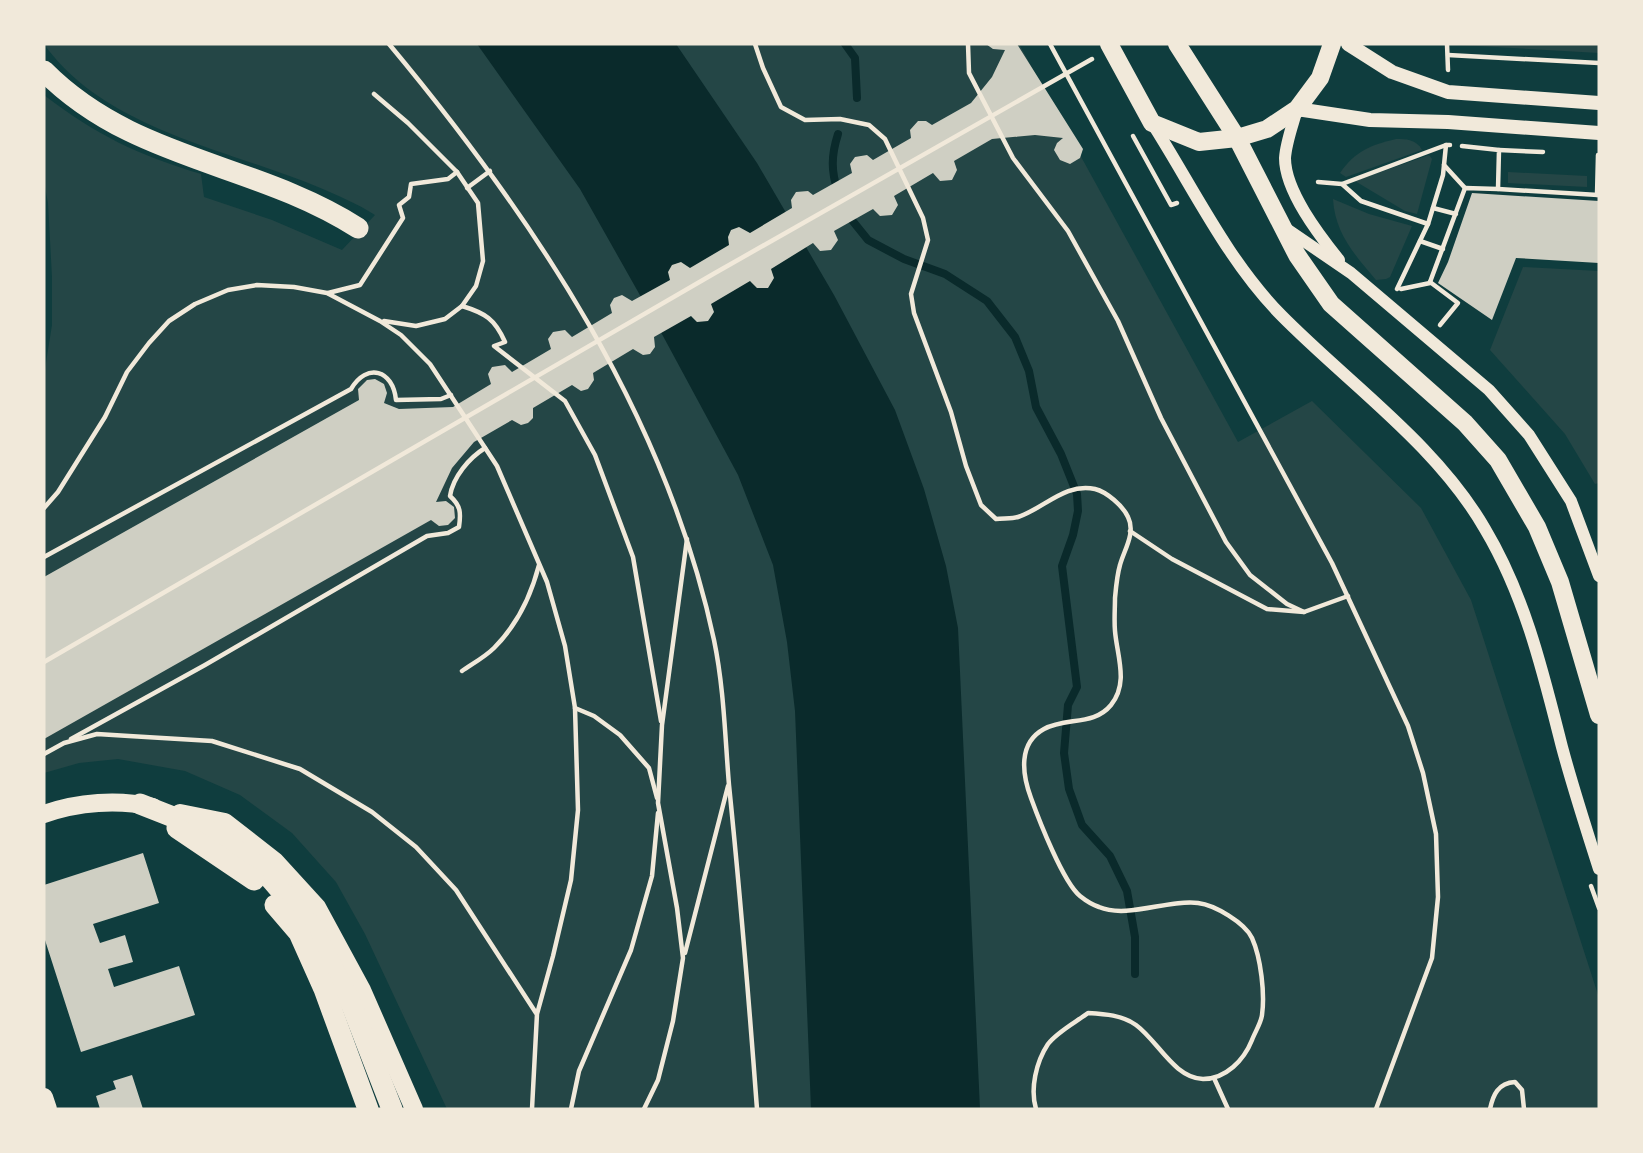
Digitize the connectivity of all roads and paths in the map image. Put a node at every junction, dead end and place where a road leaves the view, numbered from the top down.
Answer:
1 (389, 44) edge
2 (755, 44) edge
3 (968, 44) edge
4 (1050, 44) edge
5 (1177, 44) edge
6 (1332, 44) edge
7 (1348, 44) edge
8 (1447, 44) edge
9 (1110, 46) edge
10 (1448, 55) junction
11 (1599, 63) edge
12 (44, 71) edge
13 (1066, 73) junction
14 (1448, 92) junction
15 (374, 94) dead end
16 (1599, 103) edge
17 (1297, 109) junction
18 (1152, 122) junction
19 (1448, 122) junction
20 (1599, 133) edge
21 (1237, 138) junction
22 (1446, 145) junction
23 (1599, 155) edge
24 (1444, 165) junction
25 (489, 171) junction
26 (457, 172) junction
27 (1318, 182) dead end
28 (1342, 184) junction
29 (467, 188) junction
30 (1465, 188) junction
31 (1498, 189) junction
32 (1598, 195) edge
33 (1433, 208) junction
34 (1456, 214) junction
35 (1280, 224) junction
36 (1428, 224) junction
37 (358, 228) dead end
38 (1420, 241) junction
39 (1443, 249) junction
40 (1351, 273) junction
41 (1430, 282) junction
42 (327, 293) junction
43 (462, 306) junction
44 (380, 321) junction
45 (1439, 327) dead end
46 (451, 395) junction
47 (486, 447) junction
48 (44, 508) edge
49 (1129, 530) junction
50 (687, 537) junction
51 (44, 557) edge
52 (540, 564) junction
53 (1599, 576) edge
54 (1348, 596) junction
55 (1304, 612) junction
56 (44, 662) edge
57 (462, 671) dead end
58 (575, 708) junction
59 (1599, 715) edge
60 (662, 725) junction
61 (64, 743) junction
62 (44, 754) edge
63 (729, 781) junction
64 (658, 803) junction
65 (140, 804) junction
66 (44, 814) edge
67 (1599, 869) edge
68 (1587, 876) dead end
69 (1599, 908) edge
70 (683, 958) junction
71 (537, 1014) junction
72 (1214, 1078) junction
73 (44, 1097) edge
74 (48, 1109) edge
75 (368, 1109) edge
76 (392, 1109) edge
77 (414, 1109) edge
78 (532, 1109) edge
79 (571, 1109) edge
80 (644, 1109) edge
81 (757, 1109) edge
82 (1035, 1109) edge
83 (1228, 1109) edge
84 (1376, 1109) edge
85 (1490, 1109) edge
86 (1524, 1109) edge

1 - 25 path
2 - 49 path
3 - 55 path
4 - 13 path
5 - 21 main road
6 - 17 main road
7 - 14 main road
8 - 10 path
9 - 13 path
9 - 18 main road
10 - 11 path
10 - 14 path
12 - 37 highway
13 - 54 path
13 - 56 path
14 - 16 main road
15 - 26 path
17 - 19 main road
17 - 21 main road
17 - 40 street
18 - 21 main road
18 - 67 street
19 - 20 main road
19 - 22 path
21 - 35 main road
22 - 24 path
22 - 28 path
22 - 31 path
23 - 32 path
24 - 30 path
24 - 33 path
25 - 29 path
25 - 50 path
26 - 29 path
26 - 42 path
27 - 28 path
28 - 36 path
29 - 43 path
30 - 31 path
30 - 34 path
31 - 32 path
33 - 34 path
33 - 36 path
34 - 39 path
35 - 40 street
35 - 59 main road
36 - 38 path
38 - 39 path
38 - 41 path
39 - 41 path
40 - 53 street
41 - 45 path
42 - 44 path
42 - 48 path
43 - 44 path
43 - 60 path
44 - 46 path
46 - 47 path
46 - 51 path
47 - 52 path
47 - 61 path
49 - 55 path
49 - 72 path
50 - 60 path
50 - 63 path
52 - 57 path
52 - 58 path
54 - 55 path
54 - 84 path
58 - 64 path
58 - 71 path
60 - 64 path
61 - 62 path
61 - 71 path
63 - 70 path
63 - 81 path
64 - 70 path
64 - 79 path
65 - 66 main road
65 - 75 highway
65 - 76 highway
65 - 77 main road
68 - 69 path
70 - 80 path
71 - 78 path
72 - 82 path
72 - 83 path
73 - 74 main road
85 - 86 path

